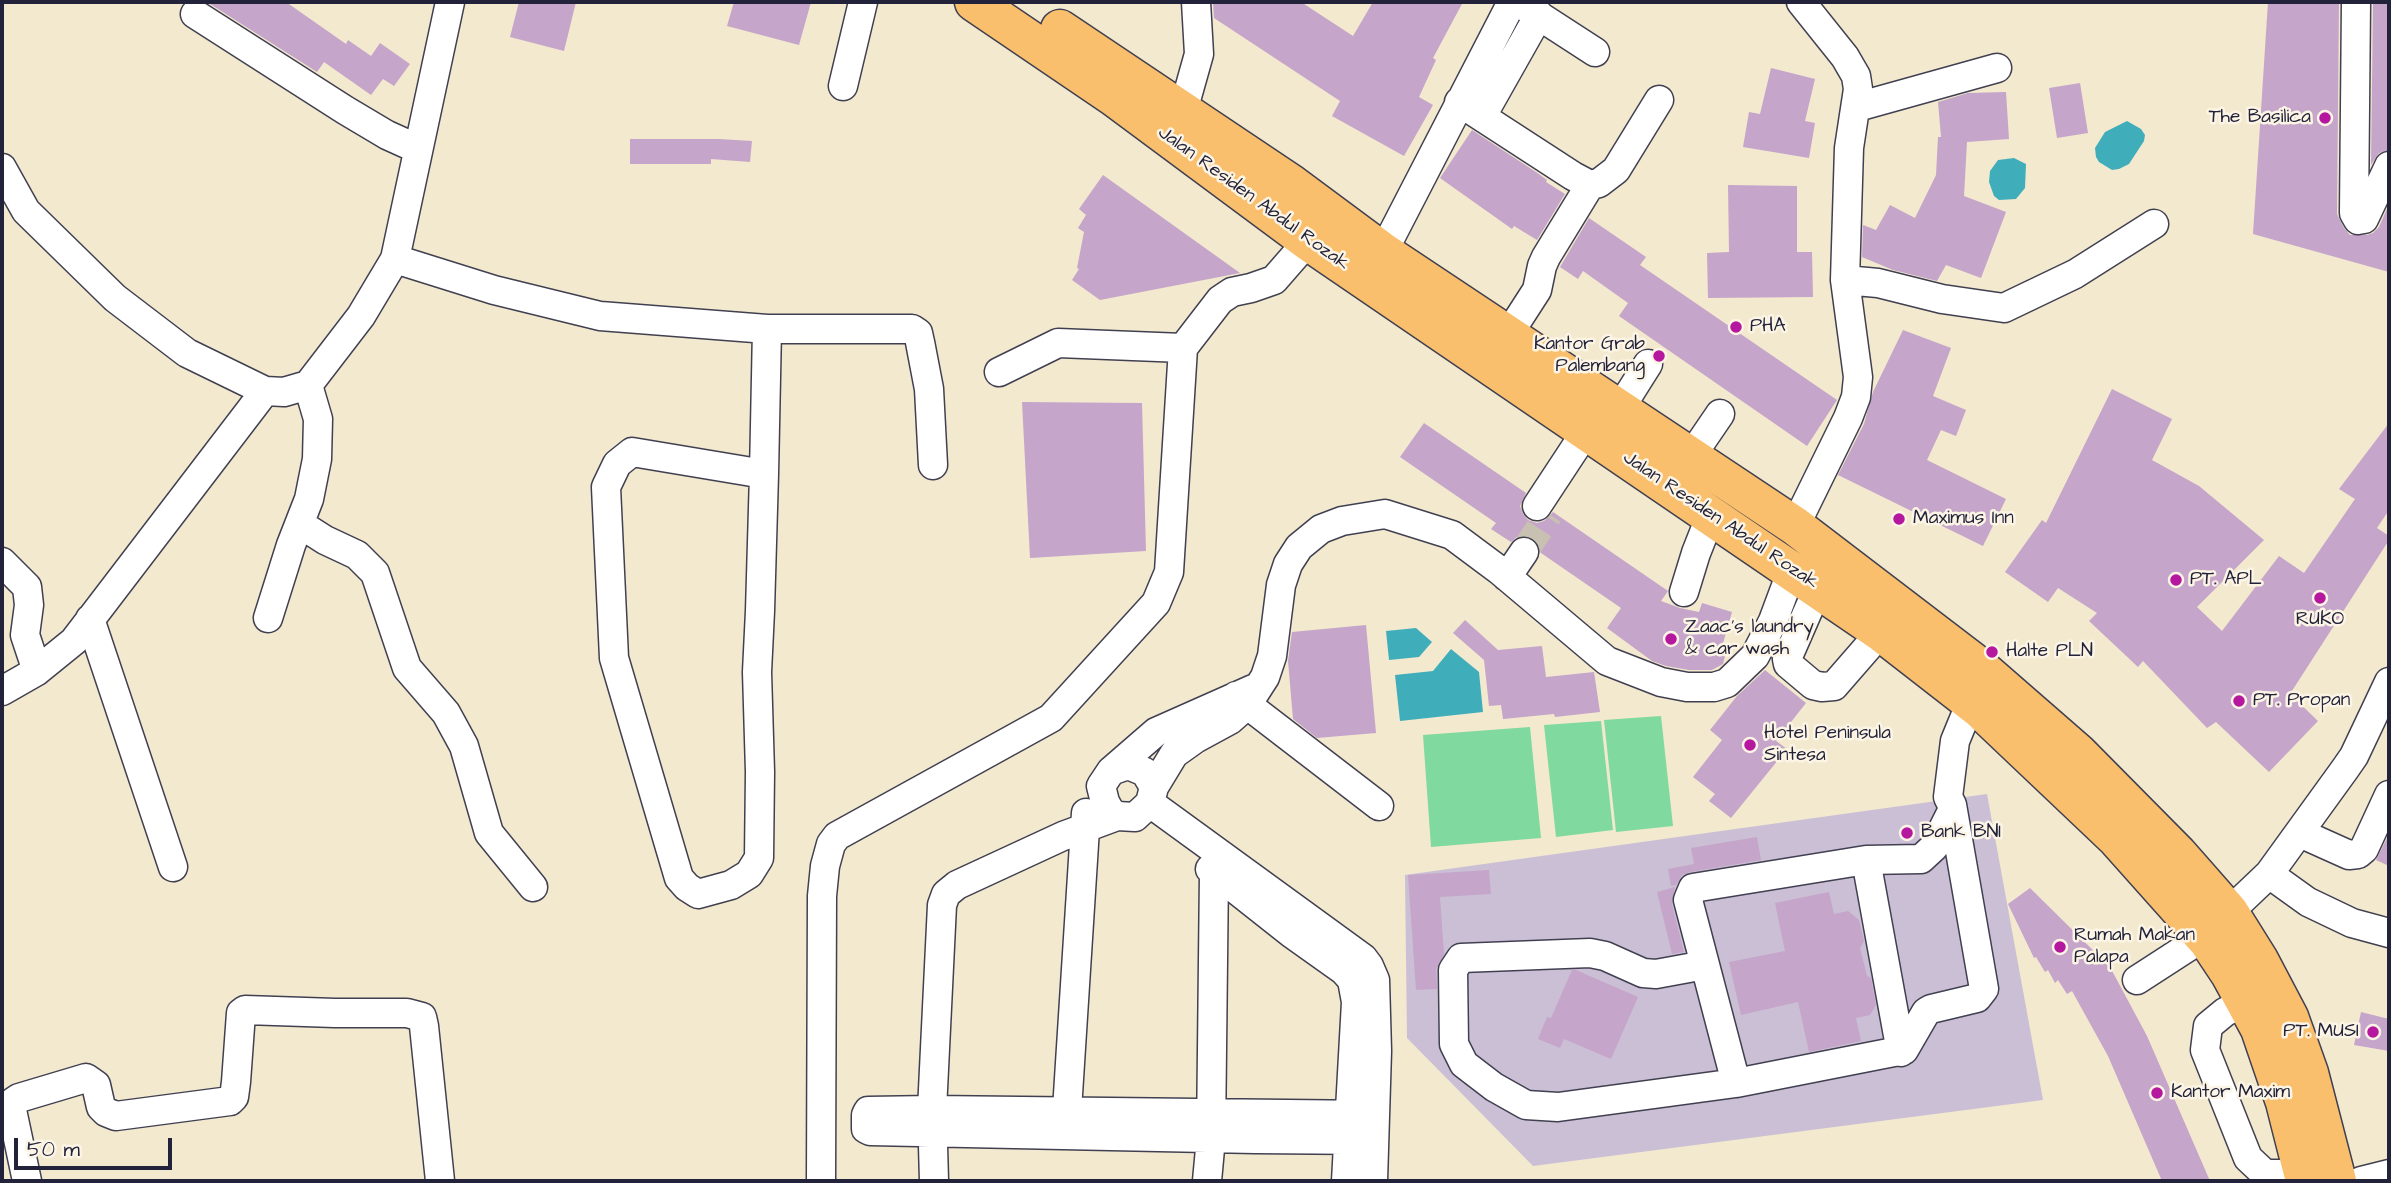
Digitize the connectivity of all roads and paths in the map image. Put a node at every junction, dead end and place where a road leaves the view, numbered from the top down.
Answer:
1 (450, 2) edge
2 (863, 2) edge
3 (974, 2) edge
4 (1020, 2) edge
5 (1196, 2) edge
6 (1801, 2) edge
7 (2357, 2) edge
8 (1523, 6) edge
9 (195, 14) dead end
10 (1595, 52) dead end
11 (1997, 68) dead end
12 (842, 86) dead end
13 (1659, 100) dead end
14 (1857, 107) junction
15 (1472, 110) junction
16 (1184, 111) junction
17 (418, 149) junction
18 (2389, 166) edge
19 (2, 168) edge
20 (1590, 185) junction
21 (2154, 224) dead end
22 (1308, 241) junction
23 (1383, 252) junction
24 (394, 259) junction
25 (1845, 280) junction
26 (767, 328) junction
27 (1508, 335) junction
28 (1183, 348) junction
29 (1648, 364) dead end
30 (999, 372) dead end
31 (308, 385) junction
32 (265, 391) junction
33 (1720, 414) dead end
34 (1602, 426) junction
35 (1690, 458) junction
36 (933, 465) dead end
37 (764, 474) junction
38 (1543, 510) tunnel mouth
39 (1712, 515) junction
40 (300, 524) junction
41 (1795, 526) junction
42 (1518, 547) tunnel mouth
43 (2, 562) edge
44 (1502, 572) junction
45 (1805, 590) junction
46 (1684, 592) dead end
47 (268, 618) dead end
48 (90, 619) junction
49 (1872, 642) junction
50 (37, 671) junction
51 (2389, 682) edge
52 (2, 691) edge
53 (1247, 696) junction
54 (1976, 705) junction
55 (2389, 795) edge
56 (1089, 805) junction
57 (1139, 806) junction
58 (1379, 806) dead end
59 (1952, 808) junction
60 (2300, 833) junction
61 (1866, 860) junction
62 (173, 867) dead end
63 (1214, 872) junction
64 (2269, 874) junction
65 (533, 887) dead end
66 (1297, 923) junction
67 (2210, 930) junction
68 (2389, 933) edge
69 (1705, 965) junction
70 (2137, 980) dead end
71 (2240, 1005) junction
72 (1901, 1052) junction
73 (1736, 1083) junction
74 (1067, 1110) junction
75 (933, 1121) junction
76 (1211, 1126) junction
77 (1361, 1128) junction
78 (11, 1156) edge
79 (2389, 1174) edge
80 (2315, 1179) edge
81 (27, 1181) edge
82 (440, 1181) edge
83 (821, 1181) edge
84 (934, 1181) edge
85 (1207, 1181) edge
86 (1346, 1181) edge
87 (1373, 1181) edge
88 (2361, 1181) edge

1 - 17 street
2 - 12 street
3 - 22 highway, Jalan Residen Abdul Rozak
4 - 16 highway, Jalan Residen Abdul Rozak
5 - 16 street
6 - 14 street
7 - 18 street
8 - 10 street
8 - 15 street
9 - 17 street
11 - 14 street
13 - 20 street
14 - 25 street
15 - 20 street
15 - 23 street
16 - 23 highway, Jalan Residen Abdul Rozak
17 - 24 street
19 - 32 street
20 - 27 street
21 - 25 street
22 - 28 street
22 - 34 highway, Jalan Residen Abdul Rozak
23 - 27 highway, Jalan Residen Abdul Rozak
24 - 26 street
24 - 31 street
25 - 41 street
26 - 36 street
26 - 37 street
27 - 34 highway, Jalan Residen Abdul Rozak
28 - 30 street
28 - 83 street
29 - 34 street
31 - 32 street
31 - 40 street
32 - 48 street
33 - 35 street
34 - 35 highway, Jalan Residen Abdul Rozak
34 - 38 street
34 - 39 highway, Jalan Residen Abdul Rozak
35 - 41 highway, Jalan Residen Abdul Rozak
37 - 37 street
39 - 45 highway, Jalan Residen Abdul Rozak
39 - 46 street
40 - 47 street
40 - 65 street
41 - 67 highway, Jalan Residen Abdul Rozak
42 - 44 street
43 - 50 street
44 - 45 street
44 - 53 street
45 - 49 highway, Jalan Residen Abdul Rozak
45 - 49 street
48 - 50 street
48 - 62 street
49 - 54 highway, Jalan Residen Abdul Rozak
50 - 52 street
51 - 60 street
53 - 56 street
53 - 57 street
53 - 58 street
54 - 59 street
54 - 67 highway, Jalan Residen Abdul Rozak
55 - 60 street
56 - 57 street
56 - 57 street
56 - 74 street
56 - 75 street
57 - 63 street
57 - 66 street
59 - 61 street
59 - 72 street
60 - 64 street
61 - 69 street
61 - 72 street
63 - 66 street
63 - 76 street
64 - 67 street
64 - 68 street
66 - 77 street
67 - 70 street
67 - 71 highway, Jalan Residen Abdul Rozak
67 - 80 highway, Jalan Residen Abdul Rozak
69 - 73 street
69 - 73 street
71 - 80 highway, Jalan Residen Abdul Rozak
71 - 80 street
72 - 73 street
74 - 75 street
74 - 76 street
75 - 76 street
75 - 84 street
76 - 77 street
76 - 85 street
77 - 86 street
77 - 87 street
78 - 81 street
78 - 82 street
79 - 88 street

